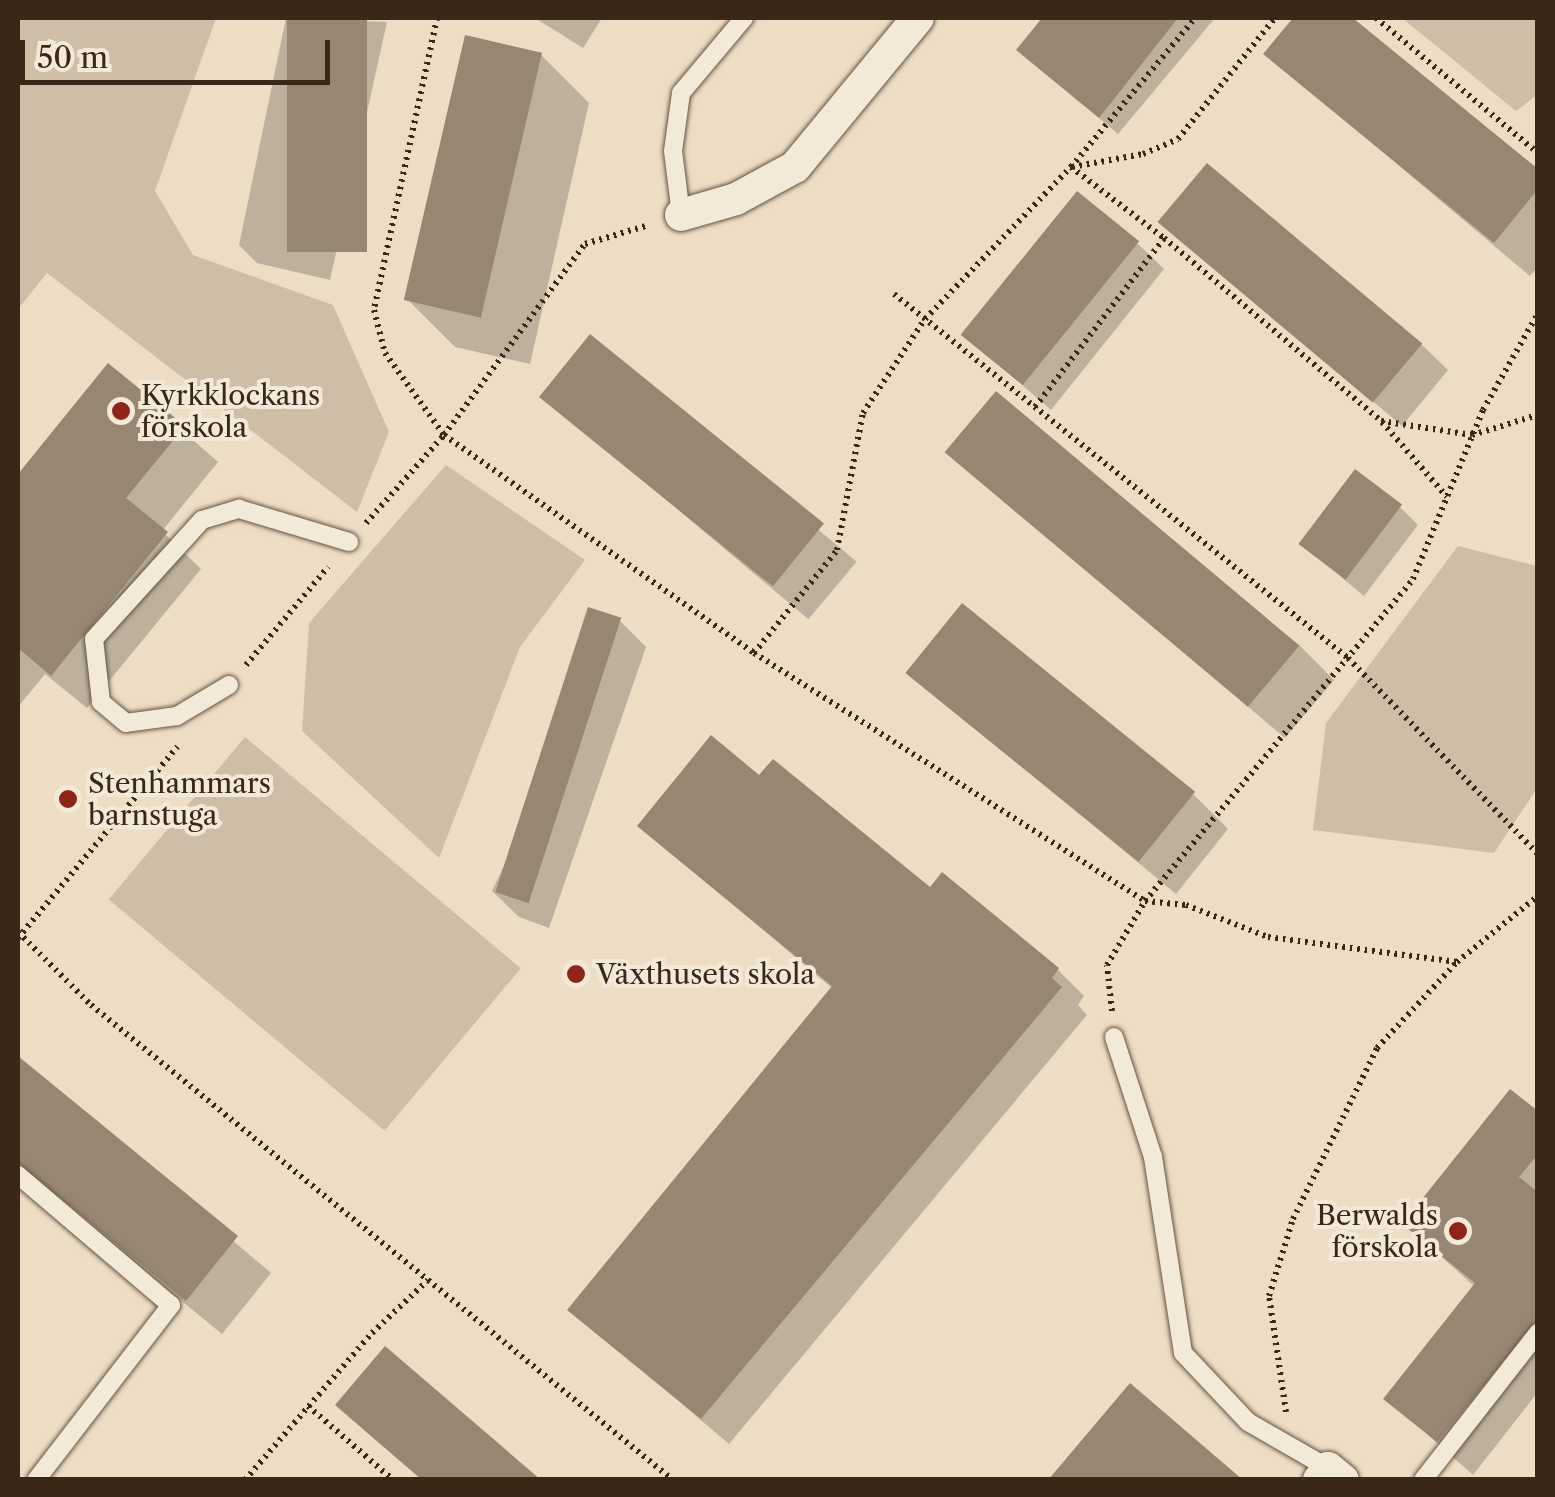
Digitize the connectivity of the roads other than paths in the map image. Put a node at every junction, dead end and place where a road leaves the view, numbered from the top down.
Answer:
1 (744, 18) edge
2 (918, 18) edge
3 (681, 215) joint
4 (349, 542) dead end
5 (229, 685) dead end
6 (1114, 1037) road end
7 (18, 1175) edge
8 (1538, 1333) edge
9 (1330, 1476) edge
10 (36, 1480) edge
11 (1423, 1480) edge

1 - 3 lane
2 - 3 street
4 - 5 lane
6 - 9 lane
7 - 10 lane
8 - 11 lane

